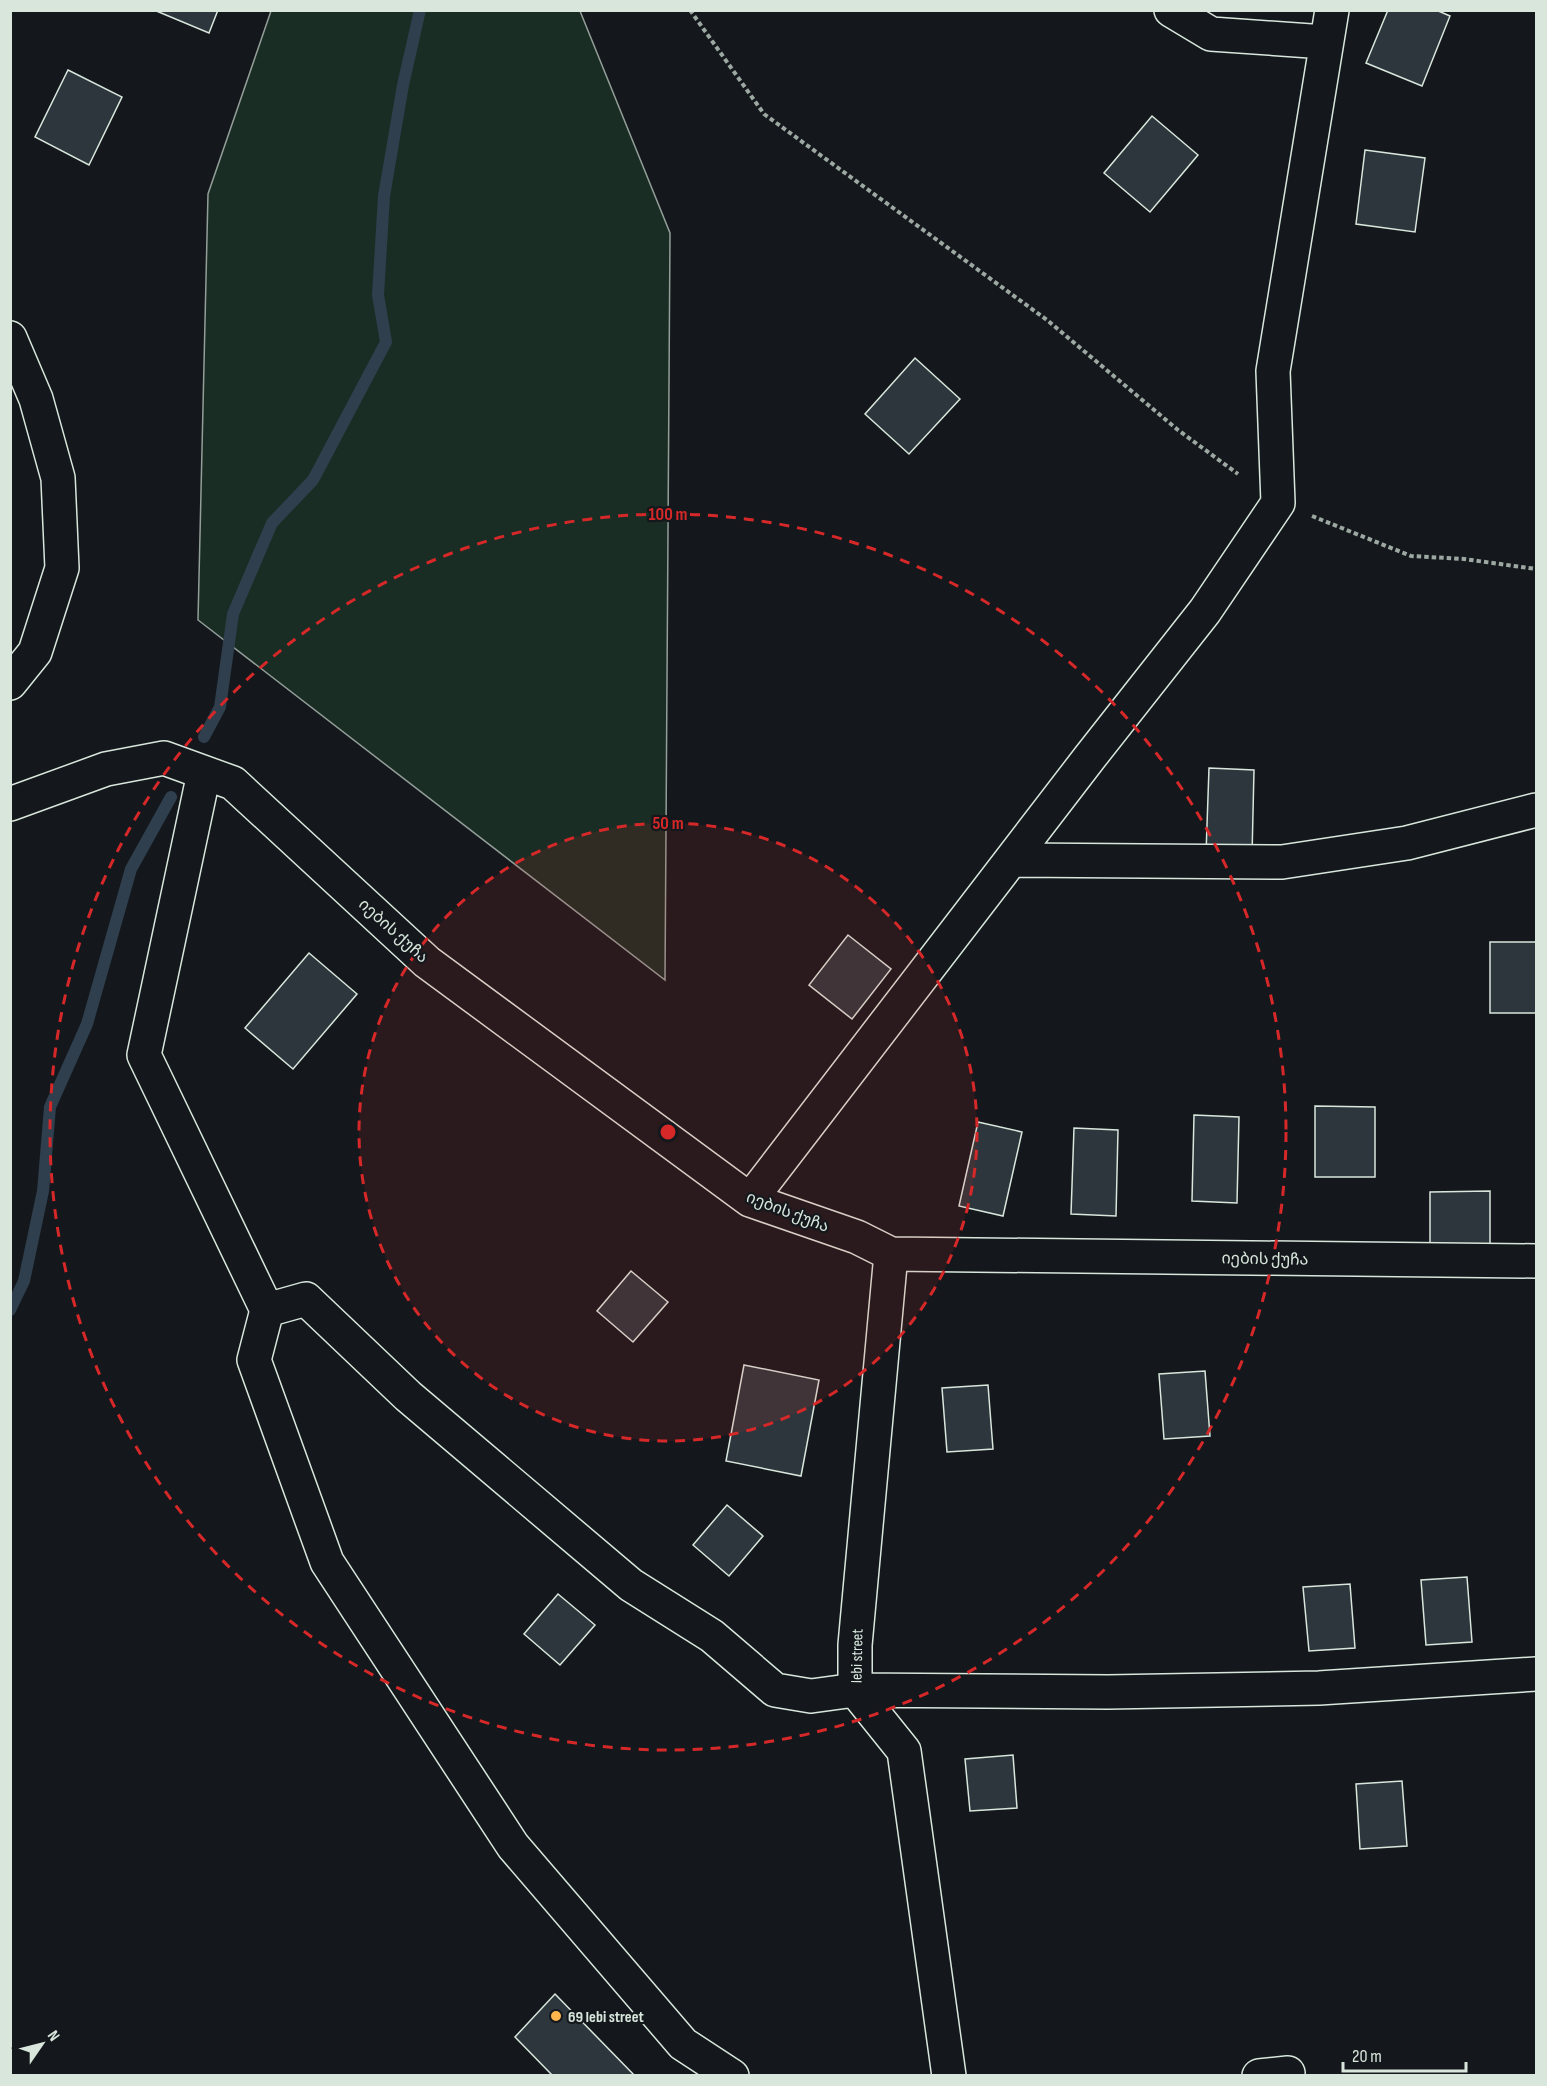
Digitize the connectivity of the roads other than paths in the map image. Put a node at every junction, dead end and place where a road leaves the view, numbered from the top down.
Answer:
1 (1171, 10) edge
2 (1328, 26) edge
3 (10, 338) edge
4 (23, 395) edge
5 (10, 683) edge
6 (204, 773) junction
7 (10, 804) edge
8 (1536, 810) edge
9 (1013, 860) junction
10 (750, 1200) junction
11 (891, 1254) junction
12 (1536, 1262) edge
13 (267, 1310) junction
14 (1536, 1674) edge
15 (855, 1690) junction
16 (732, 2076) edge
17 (949, 2076) edge

1 - 2 street
2 - 9 street
3 - 4 street
4 - 5 street
6 - 7 street, იების ქუჩა
6 - 10 street, იების ქუჩა
6 - 13 street
8 - 9 street
9 - 10 street
10 - 11 street, იების ქუჩა
11 - 12 street, იების ქუჩა
11 - 15 street, Iebi street
13 - 15 street
13 - 16 street
14 - 15 street
15 - 17 street, Iebi street

